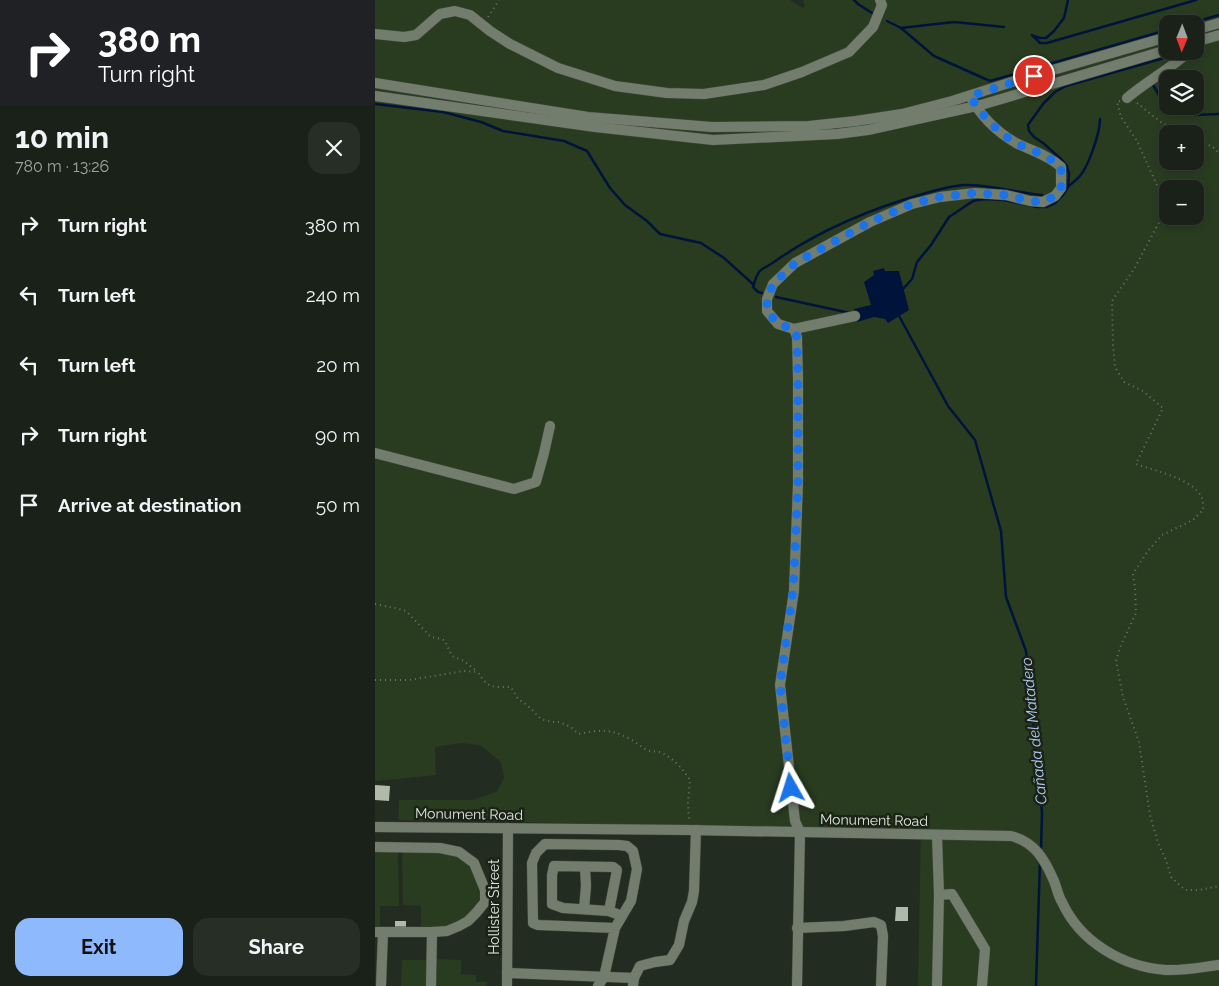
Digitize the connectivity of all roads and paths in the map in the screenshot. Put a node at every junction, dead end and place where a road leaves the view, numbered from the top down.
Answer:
1 (499, 0) edge
2 (881, 0) edge
3 (1219, 23) edge
4 (482, 25) junction
5 (1204, 27) edge
6 (375, 34) edge
7 (1219, 35) edge
8 (1159, 40) edge
9 (1204, 40) edge
10 (1159, 52) edge
11 (1180, 60) edge
12 (375, 82) edge
13 (375, 96) edge
14 (970, 96) junction
15 (1127, 98) junction
16 (975, 106) junction
17 (1166, 125) edge
18 (1204, 142) edge
19 (1219, 153) edge
20 (855, 316) dead end
21 (794, 329) junction
22 (550, 426) dead end
23 (375, 453) edge
24 (375, 604) edge
25 (478, 672) junction
26 (375, 680) edge
27 (375, 827) edge
28 (508, 828) junction
29 (693, 830) junction
30 (800, 832) junction
31 (937, 835) junction
32 (375, 847) edge
33 (585, 867) junction
34 (1219, 886) edge
35 (939, 895) junction
36 (584, 909) junction
37 (609, 911) junction
38 (622, 916) junction
39 (615, 928) junction
40 (797, 928) junction
41 (379, 932) edge
42 (432, 932) junction
43 (1219, 965) edge
44 (507, 973) junction
45 (604, 976) junction
46 (634, 982) edge
47 (381, 986) edge
48 (431, 986) edge
49 (507, 986) edge
50 (598, 986) edge
51 (797, 986) edge
52 (881, 986) edge
53 (937, 986) edge
54 (982, 986) edge

1 - 4 path
2 - 4 street
3 - 5 street
4 - 6 street
7 - 9 street
8 - 14 street
10 - 16 street
11 - 15 street
12 - 14 street
13 - 16 street
14 - 16 street
15 - 17 path
15 - 34 path
16 - 21 street
18 - 19 path
20 - 21 street
21 - 30 street
22 - 23 street
24 - 25 path
25 - 26 path
25 - 29 path
27 - 28 street, Monument Road
28 - 29 street, Monument Road
28 - 44 street, Hollister Street
29 - 30 street, Monument Road
29 - 46 street
30 - 31 street, Monument Road
30 - 40 street
31 - 35 street
31 - 43 street, Monument Road
32 - 42 street
33 - 36 street
33 - 36 street
33 - 37 street
35 - 53 street
35 - 54 street
36 - 37 street
37 - 38 street
38 - 39 street
38 - 39 street
39 - 45 street
40 - 51 street
40 - 52 street
41 - 42 street
41 - 47 street
42 - 48 street
44 - 45 street
44 - 49 street, Hollister Street
45 - 46 street
45 - 50 street

